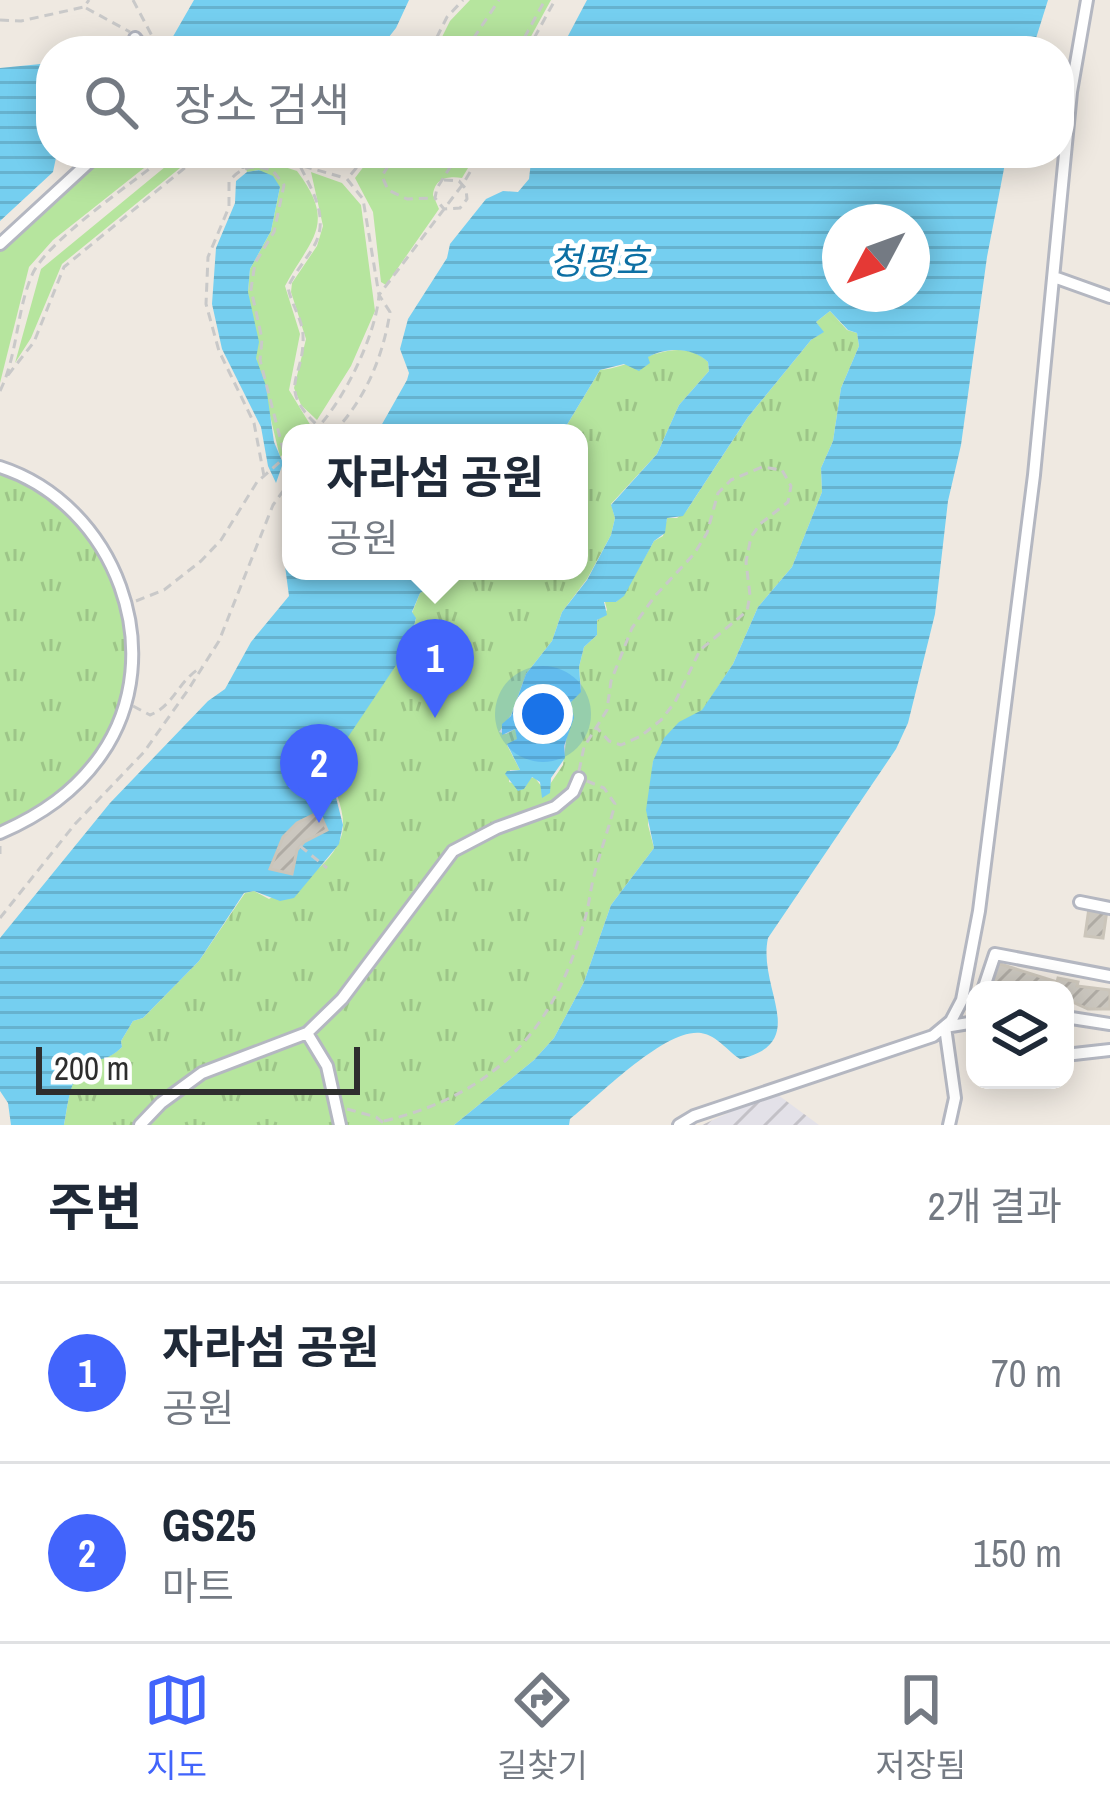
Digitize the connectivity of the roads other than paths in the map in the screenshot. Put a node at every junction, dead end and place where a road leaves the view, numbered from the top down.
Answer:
1 (1087, 0) edge
2 (1074, 70) edge
3 (83, 168) edge
4 (1063, 168) edge
5 (0, 244) edge
6 (1054, 277) junction
7 (1110, 297) edge
8 (0, 467) edge
9 (579, 778) road end
10 (0, 832) edge
11 (1080, 902) dead end
12 (1110, 908) edge
13 (1110, 976) edge
14 (986, 981) edge
15 (1074, 1018) edge
16 (966, 1024) edge
17 (1110, 1024) edge
18 (945, 1028) junction
19 (307, 1033) junction
20 (1110, 1050) edge
21 (1074, 1054) edge
22 (140, 1125) edge
23 (340, 1125) edge
24 (679, 1125) edge
25 (949, 1125) edge

1 - 2 street
3 - 5 street
4 - 6 street
6 - 7 street
6 - 18 street
8 - 10 street
9 - 19 street
11 - 12 street
13 - 14 street
15 - 17 street
16 - 18 street
18 - 24 street
18 - 25 street
19 - 22 street
19 - 23 street
20 - 21 street

